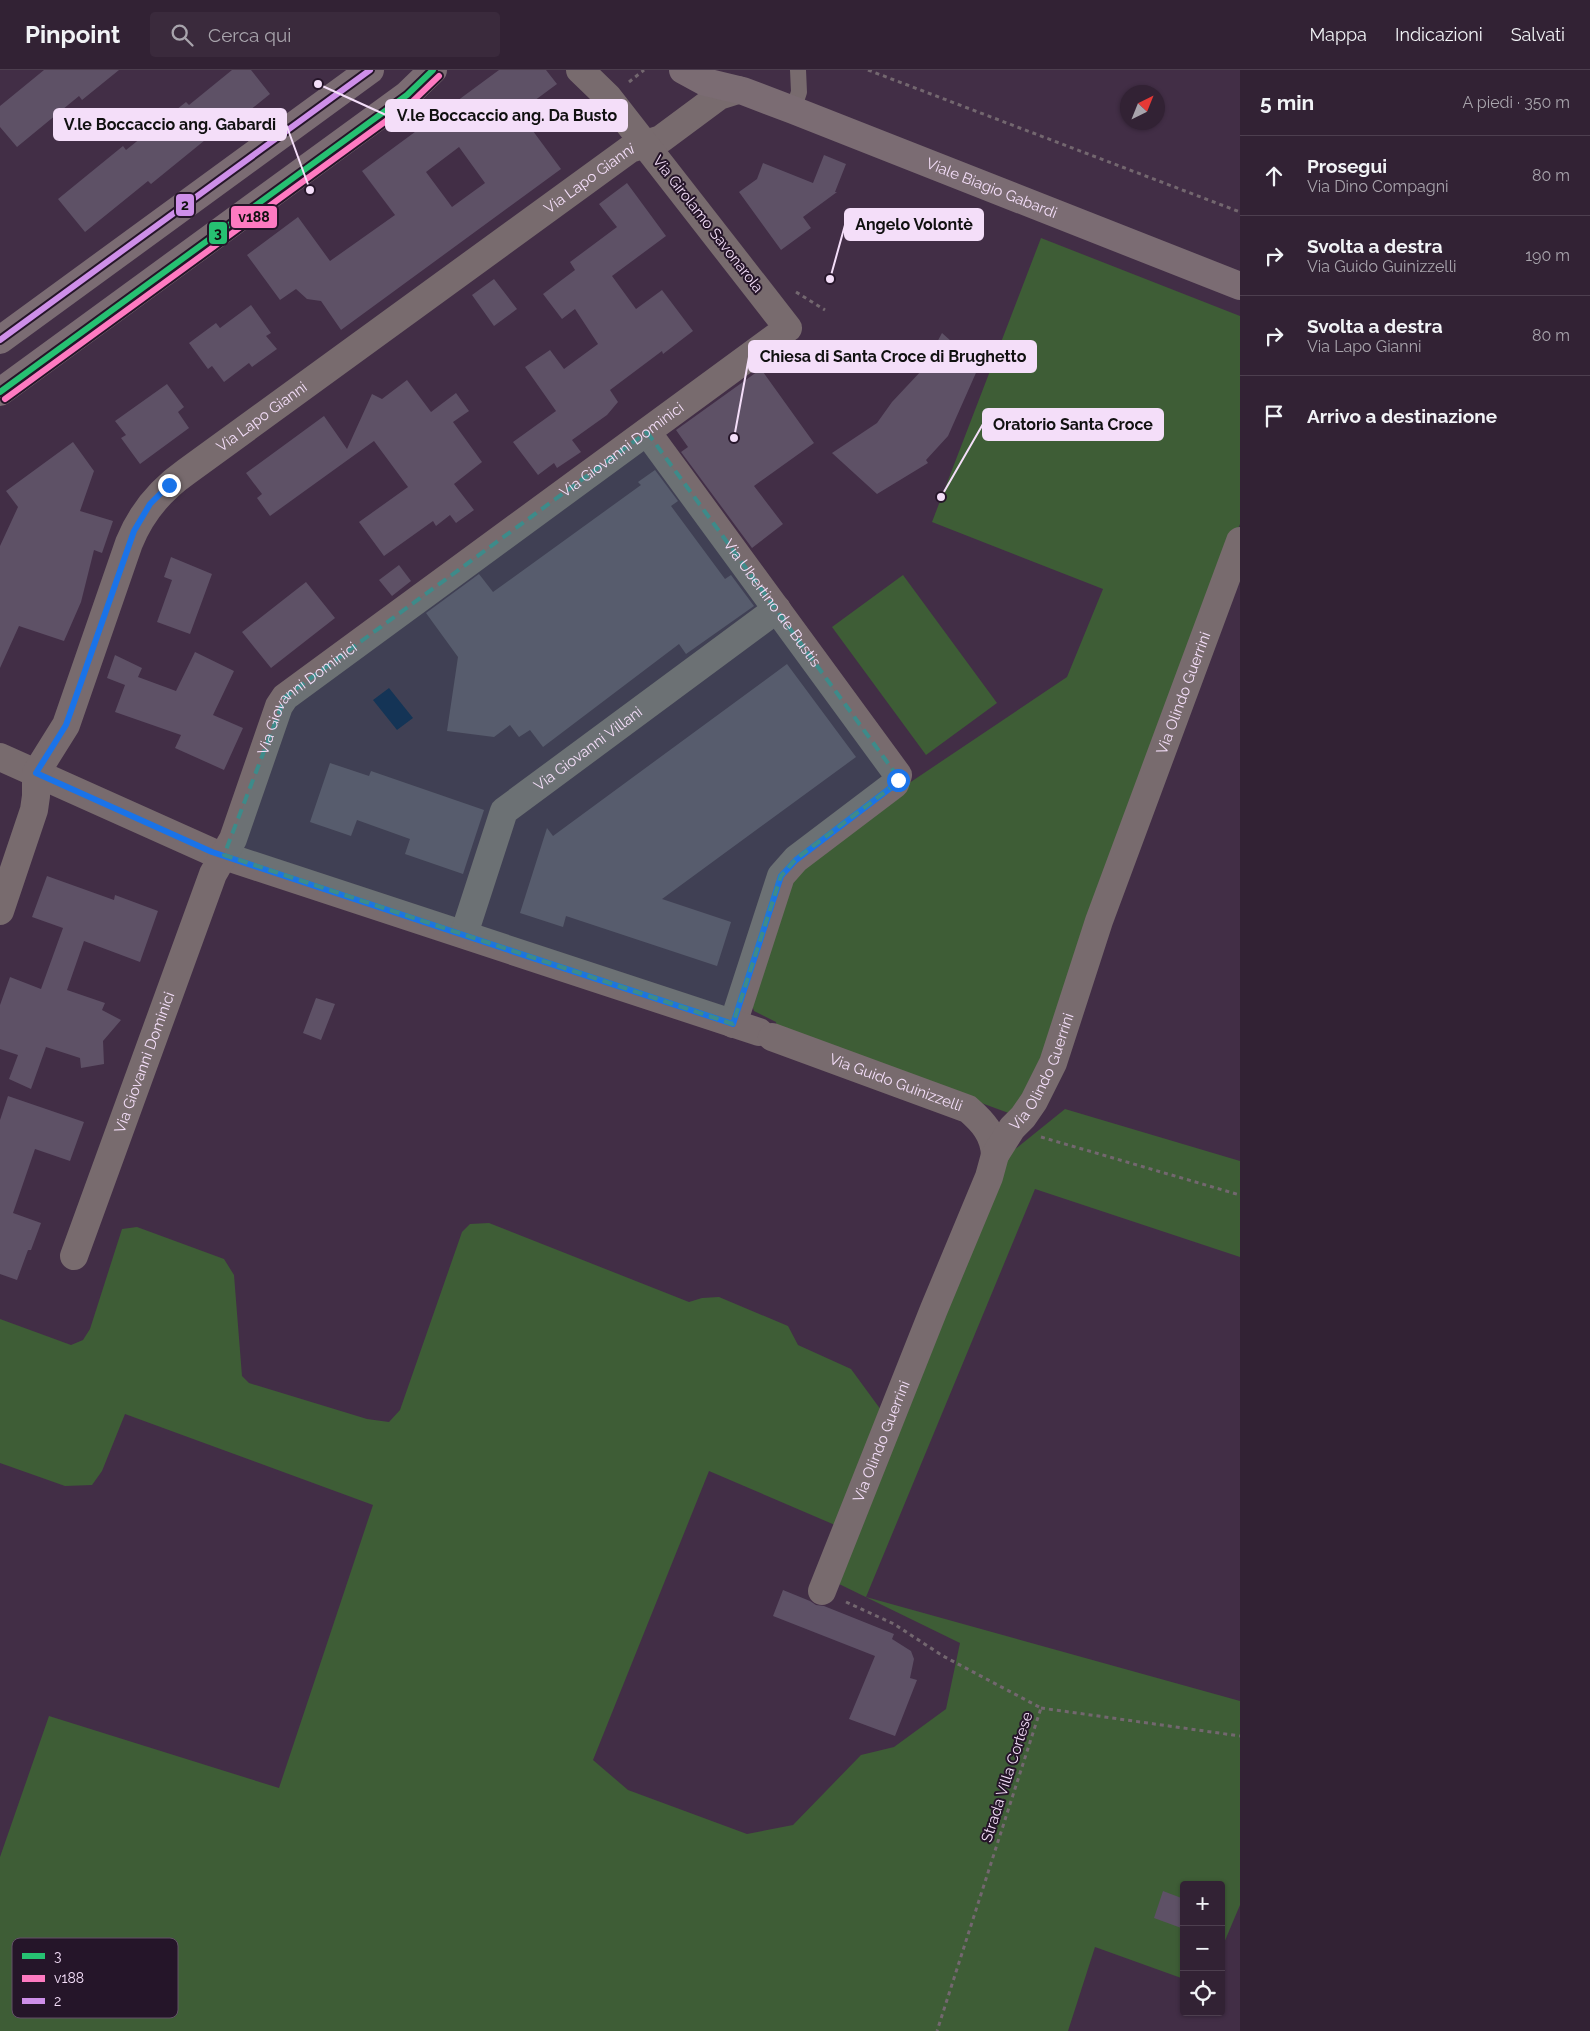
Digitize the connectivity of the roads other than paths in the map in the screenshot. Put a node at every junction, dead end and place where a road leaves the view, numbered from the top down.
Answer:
1 (370, 70) edge
2 (433, 70) edge
3 (580, 70) edge
4 (600, 70) edge
5 (683, 70) edge
6 (718, 70) edge
7 (798, 70) edge
8 (740, 90) junction
9 (616, 91) junction
10 (793, 110) junction
11 (646, 144) junction
12 (1240, 286) edge
13 (788, 328) joint
14 (0, 340) edge
15 (0, 392) edge
16 (647, 432) junction
17 (1240, 541) edge
18 (777, 608) junction
19 (0, 757) edge
20 (36, 773) junction
21 (224, 856) junction
22 (0, 911) edge
23 (464, 934) junction
24 (733, 1024) junction
25 (995, 1155) junction
26 (74, 1256) dead end
27 (822, 1591) road end

1 - 14 street
2 - 15 street
3 - 9 street, Via Girolamo Savonarola
4 - 9 street, Via Girolamo Savonarola
5 - 8 street, Viale Biagio Gabardi
6 - 8 street, Viale Biagio Gabardi
7 - 10 lane
8 - 10 street, Viale Biagio Gabardi
8 - 11 street, Via Lapo Gianni
9 - 11 street, Via Girolamo Savonarola
10 - 12 street, Viale Biagio Gabardi
11 - 13 street, Via Girolamo Savonarola
11 - 20 street, Via Lapo Gianni
13 - 16 street, Via Giovanni Dominici
16 - 18 street, Via Ubertino de Bustis
16 - 21 street, Via Giovanni Dominici
17 - 25 street, Via Olindo Guerrini
18 - 23 street, Via Giovanni Villani
18 - 24 street, Via Ubertino de Bustis
19 - 20 street, Via Guido Guinizzelli
20 - 21 street, Via Guido Guinizzelli
20 - 22 street, Via Lapo Gianni
21 - 23 street, Via Guido Guinizzelli
21 - 26 street, Via Giovanni Dominici
23 - 24 street, Via Guido Guinizzelli
24 - 25 street, Via Guido Guinizzelli
25 - 27 street, Via Olindo Guerrini

